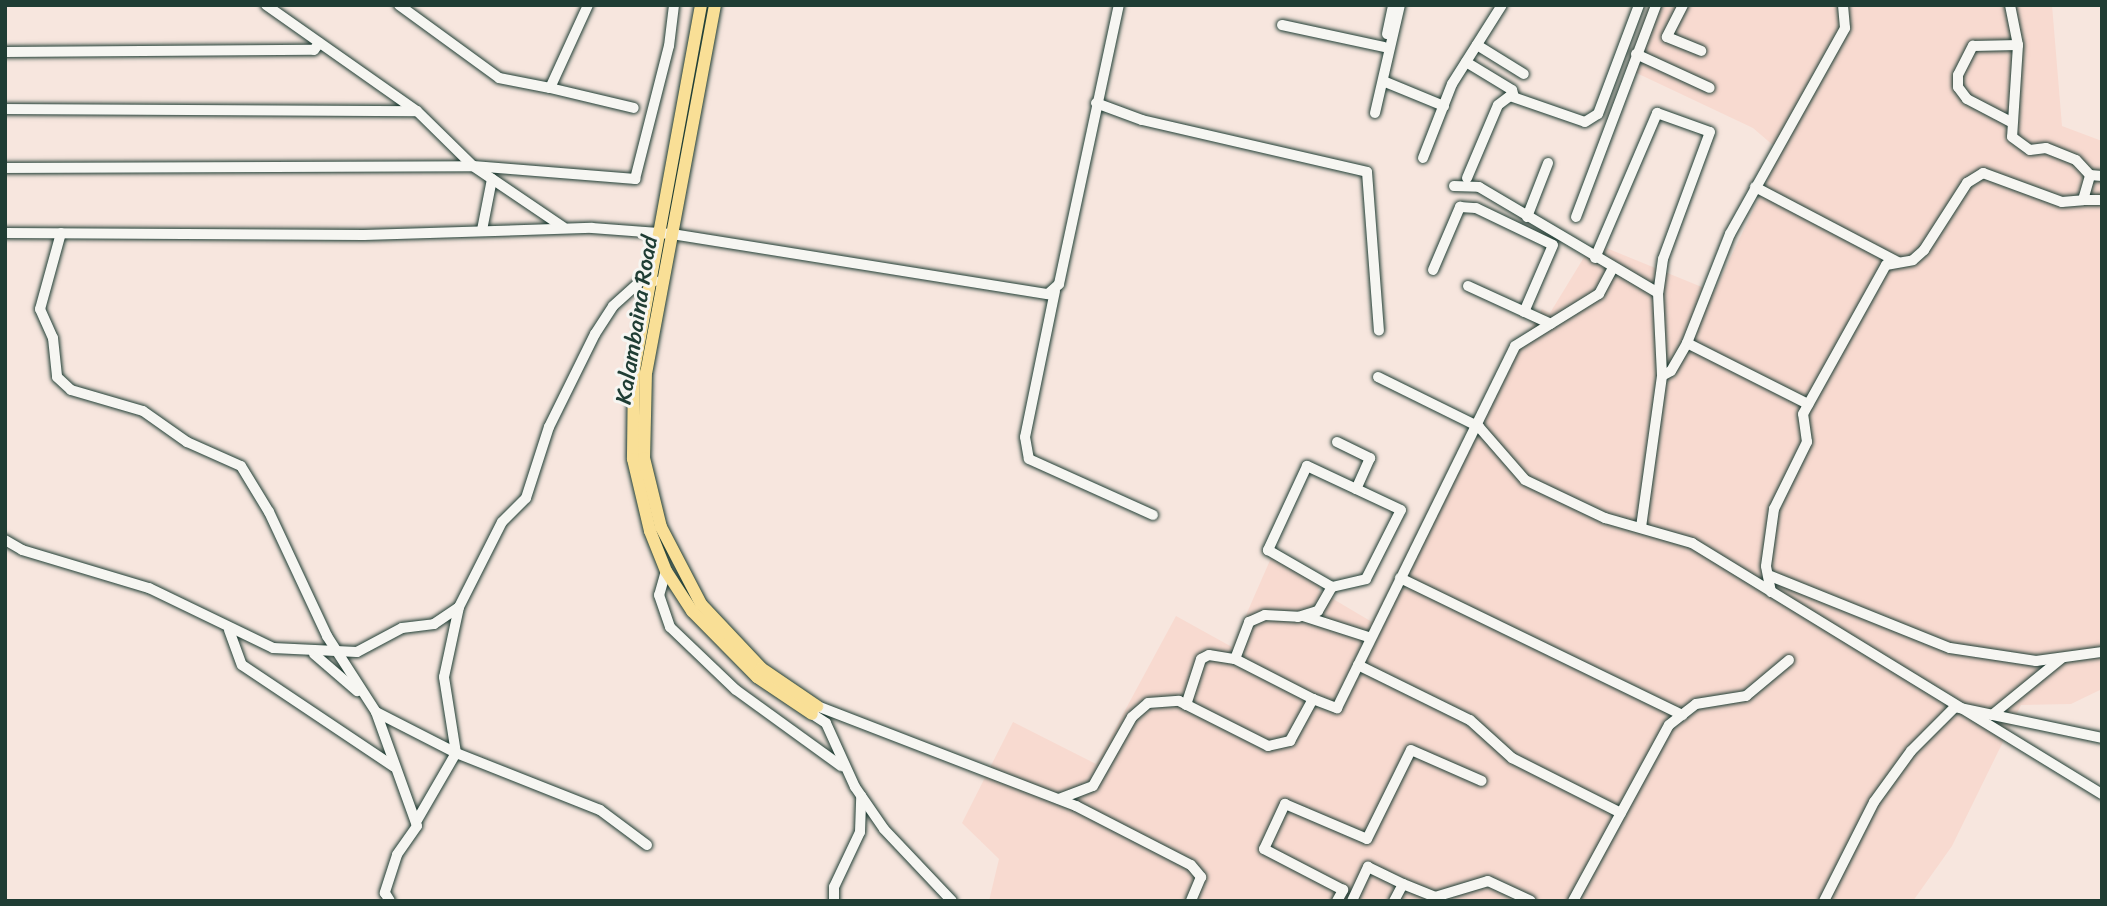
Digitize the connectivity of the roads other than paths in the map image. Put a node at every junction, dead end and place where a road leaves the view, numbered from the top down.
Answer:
1 (266, 5) edge
2 (399, 5) edge
3 (588, 5) edge
4 (674, 5) edge
5 (701, 5) edge
6 (715, 5) edge
7 (1119, 5) edge
8 (1393, 5) edge
9 (1400, 5) edge
10 (1502, 5) edge
11 (1639, 5) edge
12 (1656, 5) edge
13 (1684, 5) edge
14 (1843, 5) edge
15 (2011, 5) edge
16 (1282, 25) dead end
17 (319, 43) junction
18 (1477, 45) junction
19 (2018, 45) junction
20 (1384, 47) junction
21 (1701, 51) dead end
22 (5, 52) edge
23 (1636, 54) junction
24 (1466, 62) junction
25 (1524, 74) dead end
26 (1383, 81) junction
27 (550, 88) junction
28 (1710, 88) dead end
29 (1514, 97) junction
30 (1096, 103) junction
31 (1444, 106) junction
32 (634, 108) dead end
33 (5, 109) edge
34 (417, 111) junction
35 (2011, 122) junction
36 (1423, 158) dead end
37 (1548, 163) dead end
38 (473, 166) junction
39 (5, 168) edge
40 (2090, 175) junction
41 (2102, 176) edge
42 (1467, 177) dead end
43 (492, 179) junction
44 (1454, 186) dead end
45 (1755, 187) junction
46 (2083, 200) junction
47 (2102, 200) edge
48 (1576, 216) dead end
49 (1527, 217) junction
50 (563, 228) junction
51 (482, 230) junction
52 (5, 233) edge
53 (61, 233) junction
54 (666, 234) junction
55 (1595, 258) junction
56 (1898, 262) junction
57 (1613, 268) junction
58 (1433, 270) dead end
59 (657, 281) junction
60 (1468, 286) dead end
61 (1055, 290) junction
62 (1658, 293) junction
63 (1524, 312) junction
64 (1552, 324) junction
65 (1379, 331) dead end
66 (1687, 343) junction
67 (1662, 376) junction
68 (1378, 377) dead end
69 (1808, 404) junction
70 (1476, 425) junction
71 (1337, 442) dead end
72 (1356, 489) junction
73 (1153, 515) dead end
74 (1641, 528) junction
75 (5, 540) edge
76 (666, 572) junction
77 (1768, 575) junction
78 (1400, 578) junction
79 (1332, 587) junction
80 (1771, 592) junction
81 (460, 607) junction
82 (1302, 616) junction
83 (229, 630) junction
84 (1371, 638) junction
85 (2102, 652) edge
86 (337, 653) junction
87 (314, 654) junction
88 (2062, 658) junction
89 (1235, 659) junction
90 (1789, 660) dead end
91 (1358, 665) junction
92 (363, 695) junction
93 (1313, 699) junction
94 (1186, 705) junction
95 (1955, 707) junction
96 (815, 710) junction
97 (376, 712) junction
98 (1994, 713) junction
99 (1682, 715) junction
100 (1986, 726) junction
101 (2102, 738) edge
102 (456, 753) junction
103 (393, 766) junction
104 (850, 777) junction
105 (1482, 781) dead end
106 (2102, 794) edge
107 (861, 796) junction
108 (1059, 799) junction
109 (1621, 813) junction
110 (416, 822) junction
111 (647, 845) dead end
112 (1403, 884) junction
113 (1440, 899) edge
114 (390, 901) edge
115 (834, 901) edge
116 (952, 901) edge
117 (1191, 901) edge
118 (1337, 901) edge
119 (1352, 901) edge
120 (1394, 901) edge
121 (1531, 901) edge
122 (1573, 901) edge
123 (1825, 901) edge

1 - 17 street
2 - 27 street
3 - 27 street
4 - 38 street
5 - 54 main road
6 - 54 main road, Kalambaina Road
7 - 30 street
8 - 20 street
9 - 26 street
10 - 18 street
11 - 29 street
12 - 23 street
13 - 21 street
14 - 45 street
15 - 19 street
16 - 20 street
17 - 22 street
17 - 34 street
18 - 24 street
18 - 25 street
19 - 35 street
19 - 35 street
20 - 26 street
23 - 28 street
23 - 48 street
24 - 29 street
24 - 31 street
26 - 31 street
27 - 32 street
29 - 42 street
30 - 61 street
30 - 65 street
31 - 36 street
33 - 34 street
34 - 38 street
35 - 40 street
37 - 49 street
38 - 39 street
38 - 43 street
40 - 41 street
40 - 46 street
43 - 50 street
43 - 51 street
44 - 49 street
45 - 56 street
45 - 66 street
46 - 47 street
46 - 56 street
49 - 55 street
50 - 51 street
50 - 54 street
51 - 53 street
52 - 53 street
53 - 86 street
54 - 59 main road, Kalambaina Road
54 - 61 street
55 - 57 street
55 - 62 street
56 - 69 street
57 - 62 street
57 - 64 street
58 - 63 street
59 - 76 main road
59 - 81 street
59 - 96 main road, Kalambaina Road
60 - 63 street
61 - 73 street
62 - 67 street
63 - 64 street
64 - 70 street
66 - 67 street
66 - 69 street
67 - 74 street
68 - 70 street
69 - 77 street
70 - 74 street
70 - 78 street
71 - 72 street
72 - 79 street
72 - 79 street
74 - 80 street
75 - 83 street
76 - 96 main road
76 - 104 street
77 - 80 street
77 - 88 street
78 - 84 street
78 - 99 street
79 - 82 street
80 - 95 street
81 - 86 street
81 - 102 street
82 - 84 street
82 - 89 street
83 - 87 street
83 - 103 street
84 - 91 street
85 - 88 street
86 - 87 street
86 - 92 street
87 - 92 street
88 - 98 street
89 - 93 street
89 - 94 street
90 - 99 street
91 - 93 street
91 - 109 street
92 - 97 street
93 - 94 street
94 - 108 street
95 - 98 street
95 - 100 street
95 - 123 street
96 - 104 street
96 - 108 street
97 - 102 street
97 - 103 street
98 - 100 street
98 - 101 street
99 - 109 street
100 - 106 street
102 - 110 street
102 - 111 street
103 - 110 street
104 - 107 street
105 - 118 street
107 - 115 street
107 - 116 street
108 - 117 street
109 - 122 street
110 - 114 street
112 - 113 street
112 - 119 street
112 - 120 street
113 - 121 street

